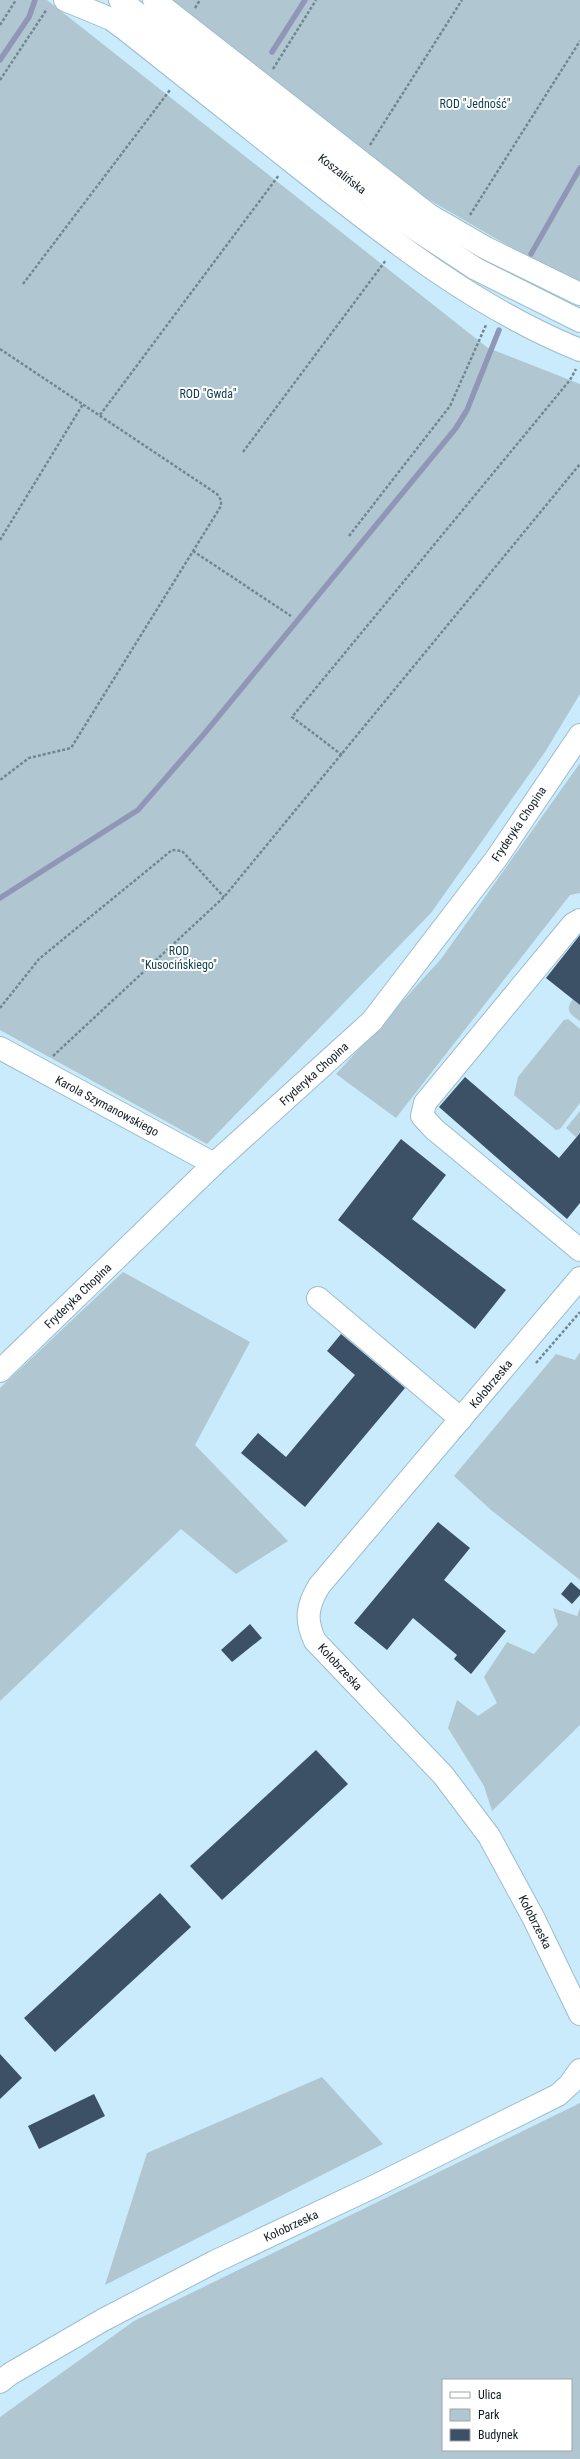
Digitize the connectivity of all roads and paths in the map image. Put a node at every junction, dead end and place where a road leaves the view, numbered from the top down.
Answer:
1 (16, 0) edge
2 (120, 0) edge
3 (154, 0) edge
4 (316, 0) edge
5 (462, 0) edge
6 (58, 1) edge
7 (0, 25) edge
8 (580, 41) edge
9 (272, 70) dead end
10 (0, 80) edge
11 (166, 94) dead end
12 (369, 146) dead end
13 (275, 180) dead end
14 (466, 222) dead end
15 (382, 265) dead end
16 (23, 284) dead end
17 (580, 294) edge
18 (580, 321) edge
19 (478, 341) dead end
20 (0, 349) edge
21 (580, 350) edge
22 (570, 380) dead end
23 (83, 404) junction
24 (100, 415) junction
25 (243, 452) dead end
26 (580, 464) edge
27 (349, 536) dead end
28 (0, 540) edge
29 (192, 551) junction
30 (291, 616) dead end
31 (580, 735) edge
32 (342, 755) junction
33 (0, 780) edge
34 (224, 896) junction
35 (580, 920) edge
36 (0, 1008) edge
37 (0, 1048) edge
38 (51, 1058) dead end
39 (214, 1164) junction
40 (580, 1250) edge
41 (580, 1278) edge
42 (318, 1298) dead end
43 (0, 1371) edge
44 (461, 1419) junction
45 (580, 2012) edge
46 (580, 2070) edge
47 (0, 2382) edge

1 - 7 path
2 - 18 street, Koszalińska
3 - 17 street
4 - 9 path
5 - 12 path
6 - 10 path
6 - 21 street
8 - 14 path
11 - 16 path
13 - 24 path
15 - 25 path
19 - 27 path
20 - 23 path
22 - 32 path
23 - 24 path
23 - 28 path
24 - 29 path
26 - 32 path
29 - 30 path
29 - 33 path
31 - 39 street, Fryderyka Chopina
32 - 34 path
34 - 36 path
34 - 38 path
35 - 40 street
37 - 39 street, Karola Szymanowskiego
39 - 43 street, Fryderyka Chopina
41 - 44 street, Kołobrzeska
42 - 44 street
44 - 45 street, Kołobrzeska
46 - 47 street, Kołobrzeska

